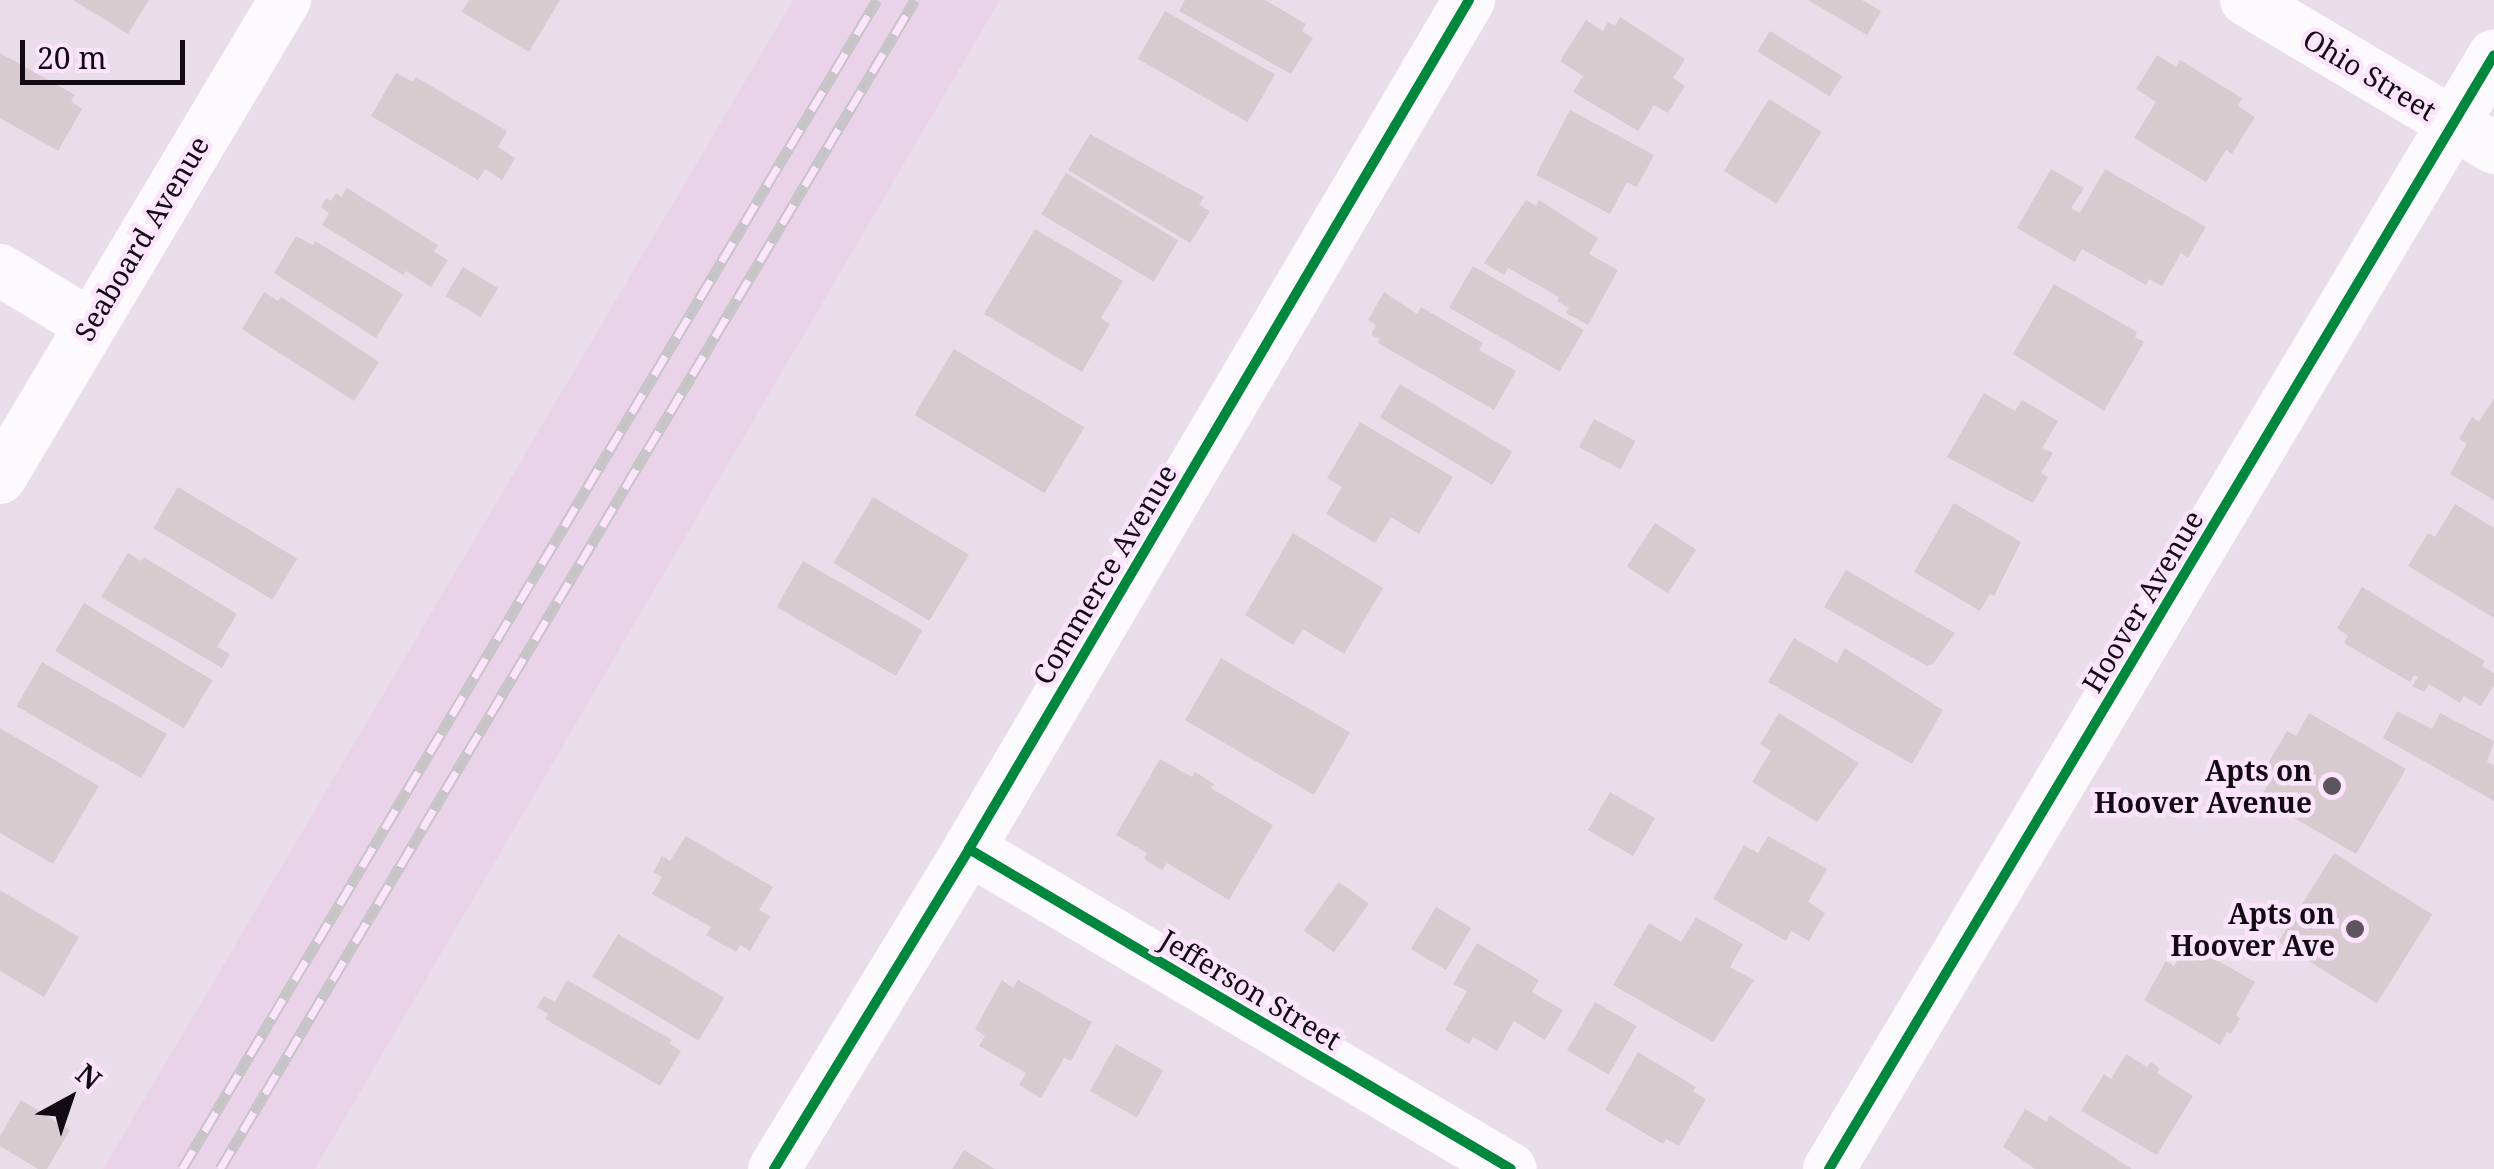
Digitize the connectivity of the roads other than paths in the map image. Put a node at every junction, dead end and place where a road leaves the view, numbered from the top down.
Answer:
1 (285, 0) edge
2 (1469, 0) edge
3 (2246, 0) edge
4 (2494, 55) edge
5 (2473, 136) edge
6 (0, 270) edge
7 (89, 324) junction
8 (0, 478) edge
9 (968, 848) junction
10 (774, 1169) edge
11 (1512, 1169) edge
12 (1829, 1169) edge

1 - 7 street, Seaboard Avenue
2 - 9 street, Commerce Avenue
3 - 5 street, Ohio Street
4 - 5 street, Hoover Avenue
5 - 12 street, Hoover Avenue
6 - 7 street
7 - 8 street, Seaboard Avenue
9 - 10 street, Commerce Avenue
9 - 11 street, Jefferson Street

